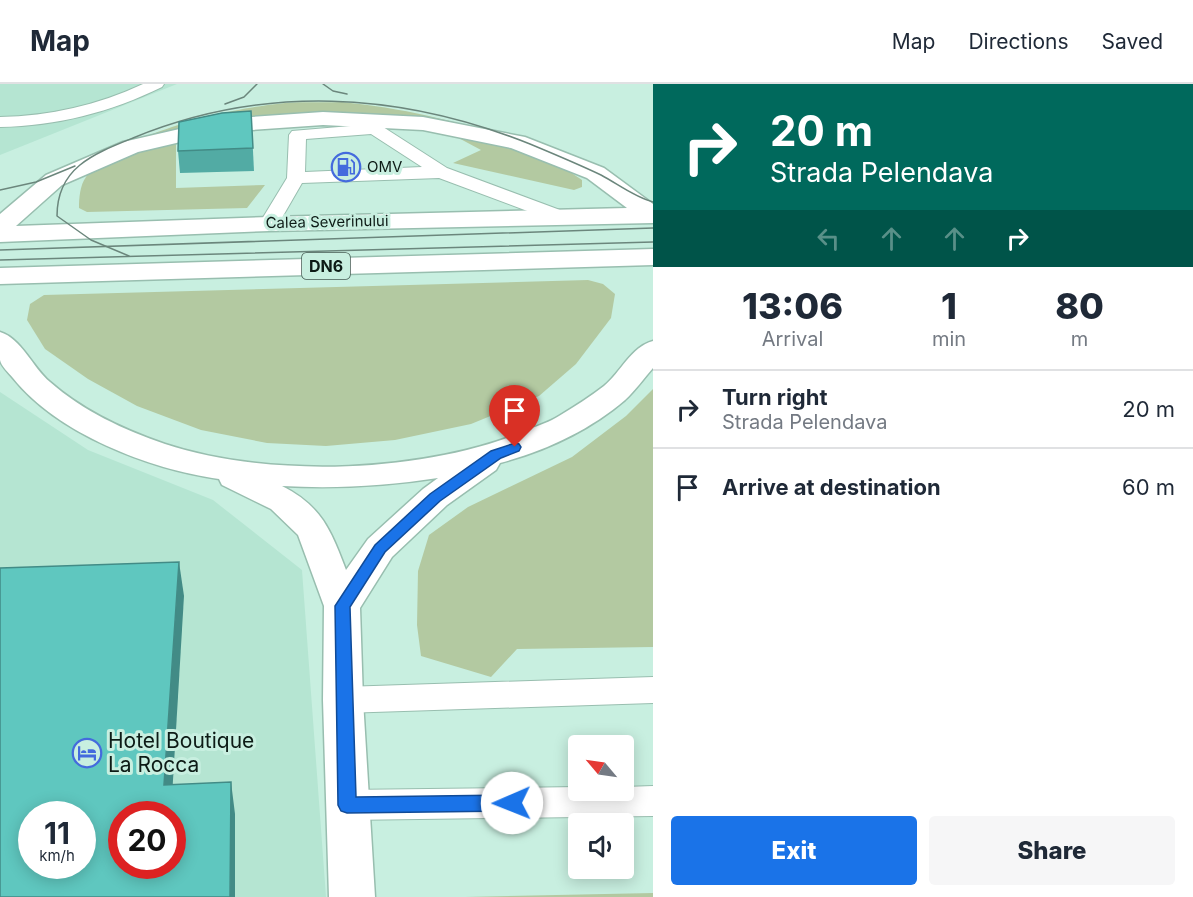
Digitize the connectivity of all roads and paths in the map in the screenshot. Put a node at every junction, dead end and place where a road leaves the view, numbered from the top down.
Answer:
1 (156, 84) edge
2 (504, 117) dead end
3 (0, 122) edge
4 (144, 122) dead end
5 (441, 172) junction
6 (296, 178) junction
7 (652, 215) edge
8 (561, 217) junction
9 (269, 224) junction
10 (0, 227) edge
11 (0, 234) edge
12 (653, 256) edge
13 (0, 276) edge
14 (0, 341) edge
15 (653, 350) edge
16 (496, 455) junction
17 (214, 467) junction
18 (342, 606) junction
19 (653, 690) edge
20 (343, 700) junction
21 (653, 801) edge
22 (347, 805) junction
23 (352, 897) edge

1 - 3 lane
2 - 7 main road
4 - 10 main road
5 - 6 lane
5 - 6 lane
5 - 8 lane
6 - 9 lane
7 - 8 main road, Calea Severinului
8 - 9 main road, Calea Severinului
9 - 11 main road, Calea Severinului
12 - 13 main road, DN6
14 - 17 main road
15 - 16 main road
16 - 17 main road
16 - 18 main road
17 - 18 main road
18 - 20 main road
19 - 20 lane
20 - 22 main road
21 - 22 lane
22 - 23 main road

